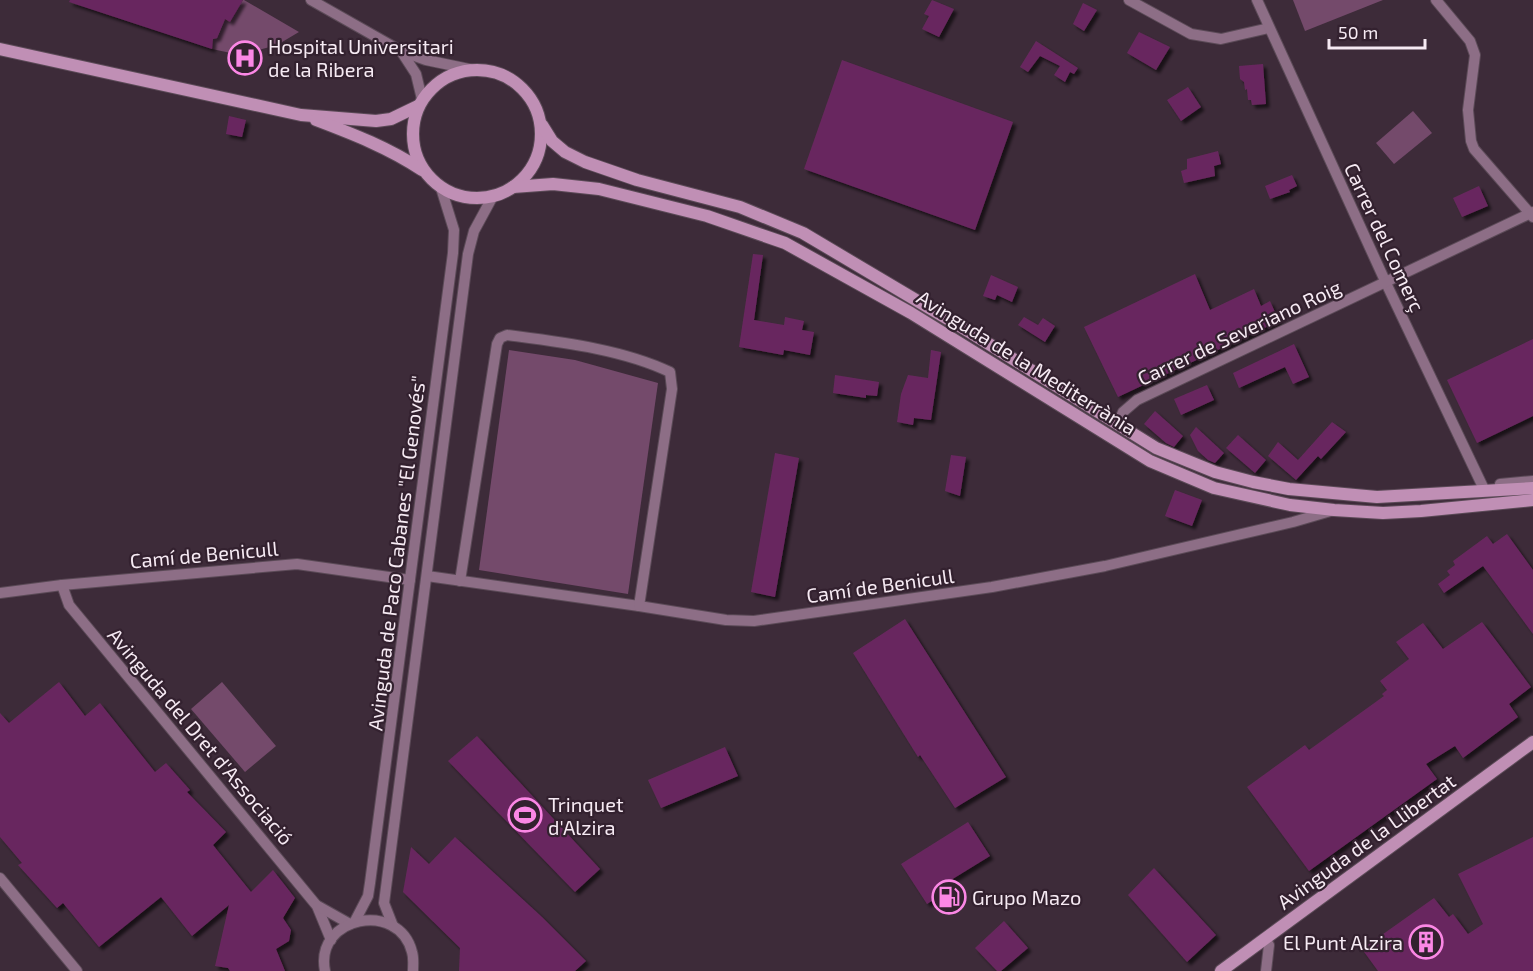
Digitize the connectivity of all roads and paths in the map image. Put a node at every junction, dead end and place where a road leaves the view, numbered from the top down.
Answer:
1 (311, 0) edge
2 (1130, 0) edge
3 (1257, 0) edge
4 (1436, 0) edge
5 (1269, 28) junction
6 (0, 49) edge
7 (401, 51) junction
8 (469, 69) junction
9 (420, 103) junction
10 (301, 115) junction
11 (542, 125) junction
12 (425, 173) junction
13 (513, 187) junction
14 (441, 188) junction
15 (493, 196) junction
16 (1532, 215) edge
17 (1386, 283) junction
18 (1118, 424) junction
19 (1533, 481) edge
20 (1483, 487) junction
21 (1533, 488) edge
22 (1449, 492) junction
23 (1533, 500) edge
24 (1334, 510) junction
25 (427, 576) junction
26 (410, 580) junction
27 (460, 581) junction
28 (62, 585) junction
29 (0, 593) edge
30 (639, 606) junction
31 (1533, 742) edge
32 (1533, 752) edge
33 (0, 879) edge
34 (318, 906) junction
35 (353, 923) junction
36 (393, 926) junction
37 (331, 940) junction
38 (1269, 945) junction
39 (77, 971) edge
40 (325, 971) edge
41 (413, 971) edge
42 (1221, 971) edge
43 (1234, 971) edge
44 (1266, 971) edge

1 - 7 street
2 - 5 street
3 - 5 street, Carrer del Comerç
4 - 16 street
5 - 17 street, Carrer del Comerç
6 - 10 main road
7 - 8 street
7 - 9 street
8 - 9 main road
8 - 11 main road
9 - 10 main road
9 - 12 main road
10 - 12 main road
11 - 13 main road
11 - 18 main road, Avinguda de la Mediterrània
12 - 14 main road
13 - 15 main road
13 - 24 main road, Avinguda de la Mediterrània
14 - 15 main road
14 - 26 street, Avinguda de Paco Cabanes "El Genovés"
15 - 25 street, Avinguda de Paco Cabanes "El Genovés"
16 - 17 street, Carrer de Severiano Roig
17 - 18 street, Carrer de Severiano Roig
17 - 20 street, Carrer del Comerç
18 - 22 main road, Avinguda de la Mediterrània
19 - 20 street
20 - 22 street
21 - 22 main road
23 - 24 main road, Avinguda de la Mediterrània
24 - 30 street, Camí de Benicull
25 - 27 street, Camí de Benicull
25 - 36 street, Avinguda de Paco Cabanes "El Genovés"
26 - 28 street, Camí de Benicull
26 - 35 street, Avinguda de Paco Cabanes "El Genovés"
27 - 30 street, Camí de Benicull
27 - 30 street
28 - 29 street, Camí de Benicull
28 - 34 street, Avinguda del Dret d'Associació
31 - 42 main road, Avinguda de la Llibertat
32 - 38 main road, Avinguda de la Llibertat
33 - 39 street
34 - 35 street, Avinguda del Dret d'Associació
34 - 37 street, Avinguda del Dret d'Associació
35 - 36 street
35 - 37 street
36 - 41 street
37 - 40 street
38 - 43 main road, Avinguda de la Llibertat
38 - 44 street

